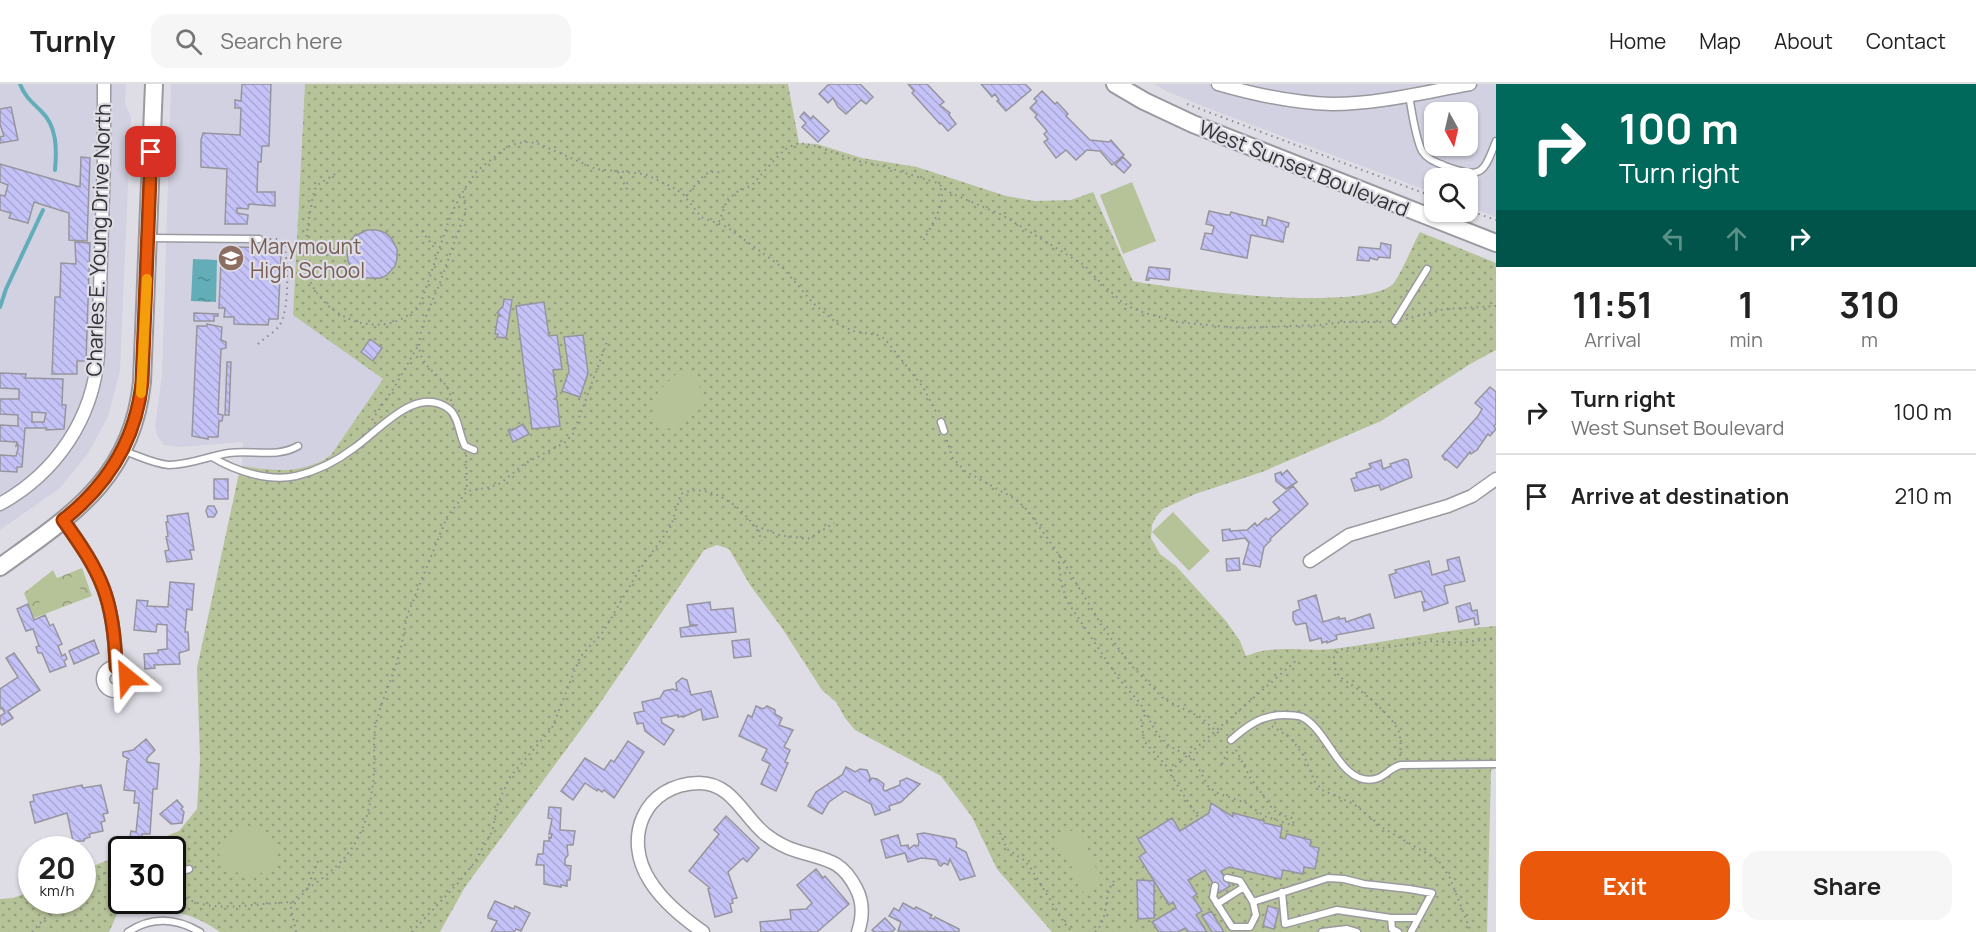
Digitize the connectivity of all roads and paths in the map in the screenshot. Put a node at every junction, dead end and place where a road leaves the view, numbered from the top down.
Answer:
1 (104, 84) edge
2 (154, 84) edge
3 (1115, 84) edge
4 (1218, 84) edge
5 (1470, 84) edge
6 (1440, 87) edge
7 (1408, 95) junction
8 (1183, 102) dead end
9 (1496, 141) edge
10 (618, 172) junction
11 (335, 174) dead end
12 (723, 174) dead end
13 (935, 183) junction
14 (628, 191) dead end
15 (463, 193) junction
16 (1424, 193) edge
17 (686, 197) junction
18 (1478, 214) edge
19 (1496, 220) edge
20 (719, 222) junction
21 (422, 231) dead end
22 (148, 238) junction
23 (259, 239) joint
24 (924, 240) dead end
25 (1496, 243) edge
26 (437, 251) junction
27 (1428, 269) dead end
28 (1496, 306) edge
29 (1395, 321) junction
30 (607, 342) dead end
31 (420, 343) junction
32 (258, 344) dead end
33 (448, 408) junction
34 (941, 422) joint
35 (370, 424) dead end
36 (944, 431) joint
37 (298, 446) dead end
38 (465, 447) junction
39 (474, 450) dead end
40 (124, 451) junction
41 (212, 457) junction
42 (1496, 479) edge
43 (467, 491) junction
44 (0, 504) edge
45 (63, 520) junction
46 (834, 523) dead end
47 (755, 526) junction
48 (762, 541) dead end
49 (1060, 556) junction
50 (1310, 561) dead end
51 (0, 567) edge
52 (1496, 638) edge
53 (1298, 659) dead end
54 (116, 667) dead end
55 (1145, 715) junction
56 (1255, 721) junction
57 (1231, 740) junction
58 (1222, 764) dead end
59 (1496, 764) edge
60 (1395, 766) junction
61 (1171, 771) junction
62 (1199, 819) dead end
63 (1000, 833) dead end
64 (318, 861) dead end
65 (189, 869) dead end
66 (186, 870) edge
67 (1117, 878) dead end
68 (1227, 878) dead end
69 (1215, 886) dead end
70 (1244, 887) junction
71 (307, 889) junction
72 (1282, 892) junction
73 (186, 897) edge
74 (297, 901) junction
75 (1253, 902) junction
76 (1217, 904) junction
77 (49, 914) edge
78 (1391, 918) junction
79 (1418, 918) junction
80 (1251, 929) edge
81 (32, 932) edge
82 (128, 932) edge
83 (200, 932) edge
84 (296, 932) edge
85 (412, 932) edge
86 (703, 932) edge
87 (858, 932) edge
88 (1073, 932) edge
89 (1095, 932) edge
90 (1322, 932) edge
91 (1357, 932) edge
92 (1398, 932) edge
93 (1411, 932) edge
94 (1471, 932) edge

1 - 44 street, Charles E. Young Drive North
2 - 22 main road
3 - 25 main road, West Sunset Boulevard
4 - 7 street
5 - 6 street
6 - 7 street
7 - 9 lane
8 - 16 path
10 - 14 path
10 - 15 path
10 - 17 path
11 - 26 path
12 - 17 path
13 - 20 path
13 - 24 path
13 - 29 path
15 - 26 path
15 - 31 path
17 - 20 path
18 - 19 path
20 - 34 path
21 - 26 path
22 - 23 lane
22 - 40 main road
23 - 32 path
27 - 29 lane
28 - 29 path
30 - 43 path
31 - 33 path
31 - 35 path
33 - 38 lane
33 - 41 lane
34 - 36 lane
36 - 49 path
37 - 41 lane
38 - 39 lane
38 - 43 path
40 - 41 lane
40 - 45 main road
42 - 50 street
43 - 71 path
45 - 51 main road
45 - 54 street
46 - 47 path
47 - 48 path
47 - 85 path
49 - 55 path
49 - 57 path
52 - 60 path
53 - 61 path, bridge
55 - 57 path
55 - 61 path
56 - 57 lane
56 - 60 lane
56 - 94 path
57 - 58 path
59 - 60 lane
61 - 62 path
63 - 88 path
64 - 71 path
65 - 66 lane
67 - 89 path
68 - 70 lane
69 - 76 lane
70 - 75 lane
70 - 76 lane
71 - 74 path
72 - 75 lane
72 - 78 lane
72 - 79 lane
73 - 74 path
74 - 84 path
75 - 80 lane
76 - 80 lane
77 - 81 path
78 - 79 lane
78 - 92 lane
79 - 93 lane
82 - 83 lane
86 - 87 street
90 - 91 lane

